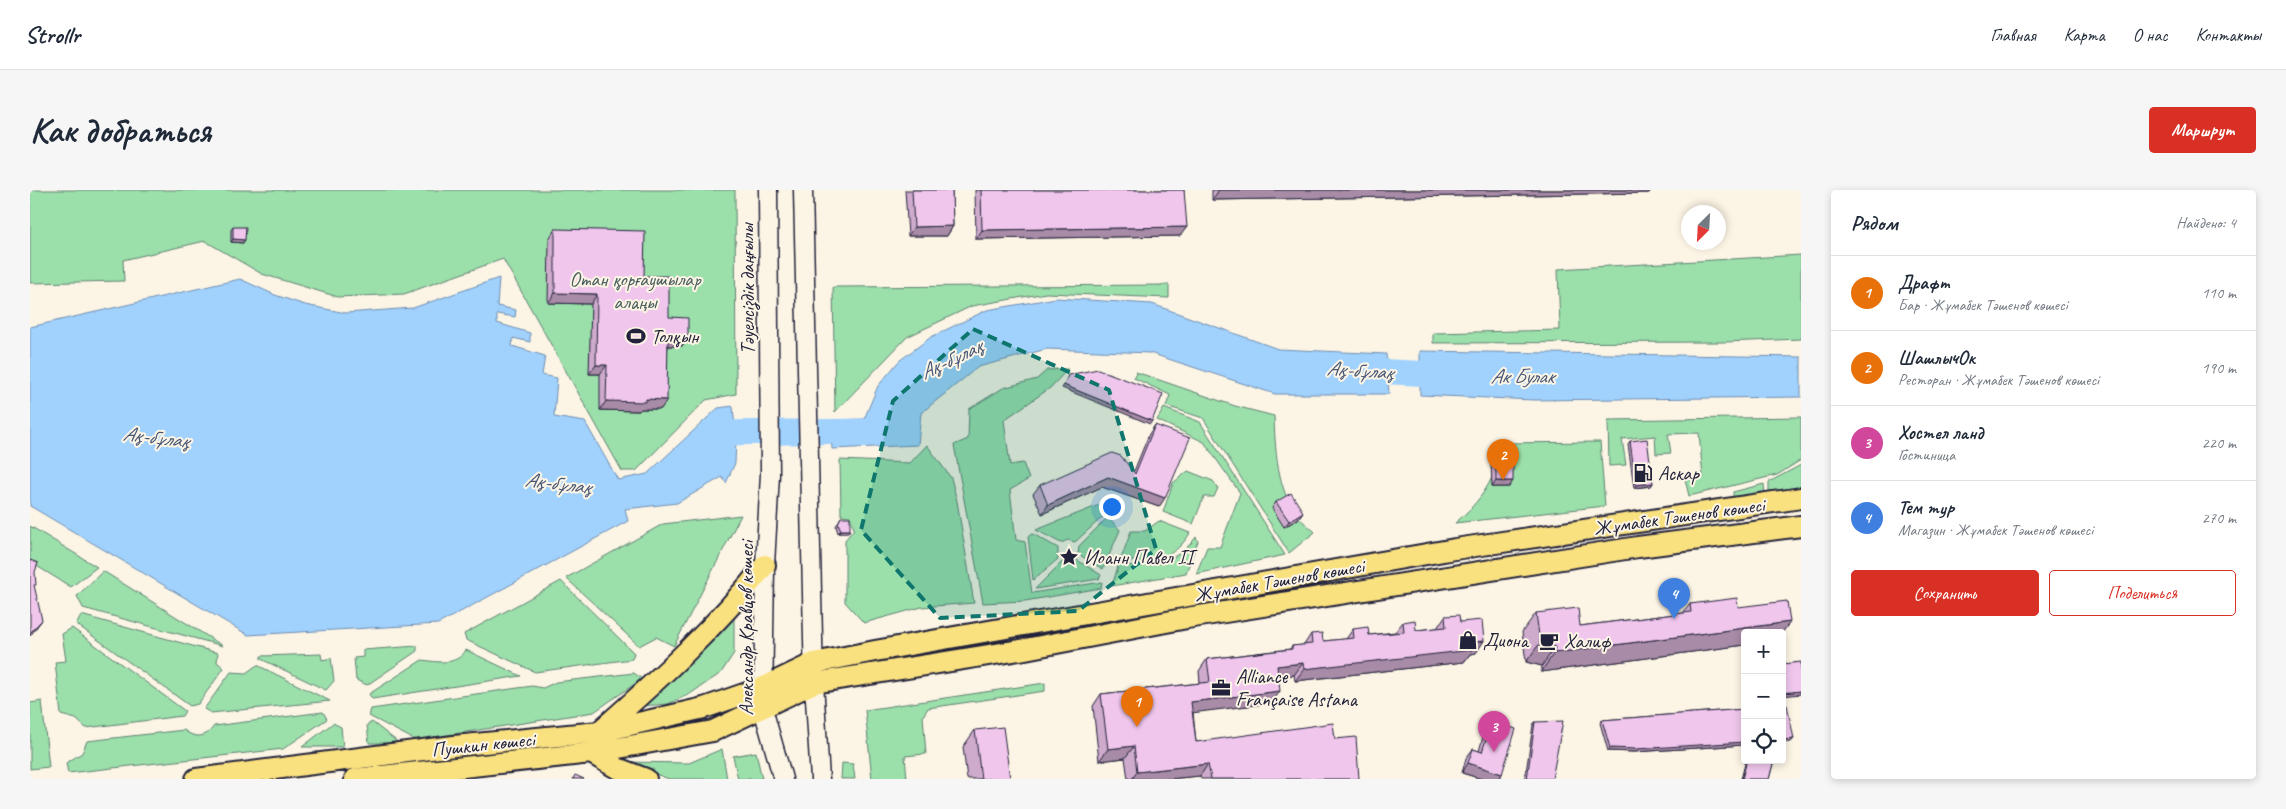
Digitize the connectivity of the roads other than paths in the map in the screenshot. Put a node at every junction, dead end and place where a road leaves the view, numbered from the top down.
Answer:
1 (768, 190) edge
2 (803, 190) edge
3 (770, 474) joint
4 (1801, 498) edge
5 (1801, 526) edge
6 (765, 565) junction
7 (814, 663) junction
8 (814, 683) junction
9 (764, 687) junction
10 (764, 709) junction
11 (599, 732) junction
12 (591, 753) junction
13 (196, 779) edge
14 (355, 779) edge
15 (646, 779) edge
16 (782, 779) edge
17 (820, 779) edge

1 - 3 main road, Тәуелсіздік даңғылы
2 - 7 main road
3 - 6 main road, Александр Кравцов көшесі
4 - 7 main road, Жұмабек Тәшенов көшесі
5 - 8 main road, Жұмабек Тәшенов көшесі
6 - 9 main road, Александр Кравцов көшесі
6 - 11 main road
7 - 8 main road
7 - 9 main road, Жұмабек Тәшенов көшесі
8 - 10 main road, Жұмабек Тәшенов көшесі
8 - 17 main road
9 - 10 main road, Александр Кравцов көшесі
9 - 11 main road, Пушкин көшесі
10 - 12 main road, Пушкин көшесі
10 - 16 main road, Александр Кравцов көшесі
11 - 13 main road, Пушкин көшесі
12 - 14 main road, Пушкин көшесі
12 - 15 main road

